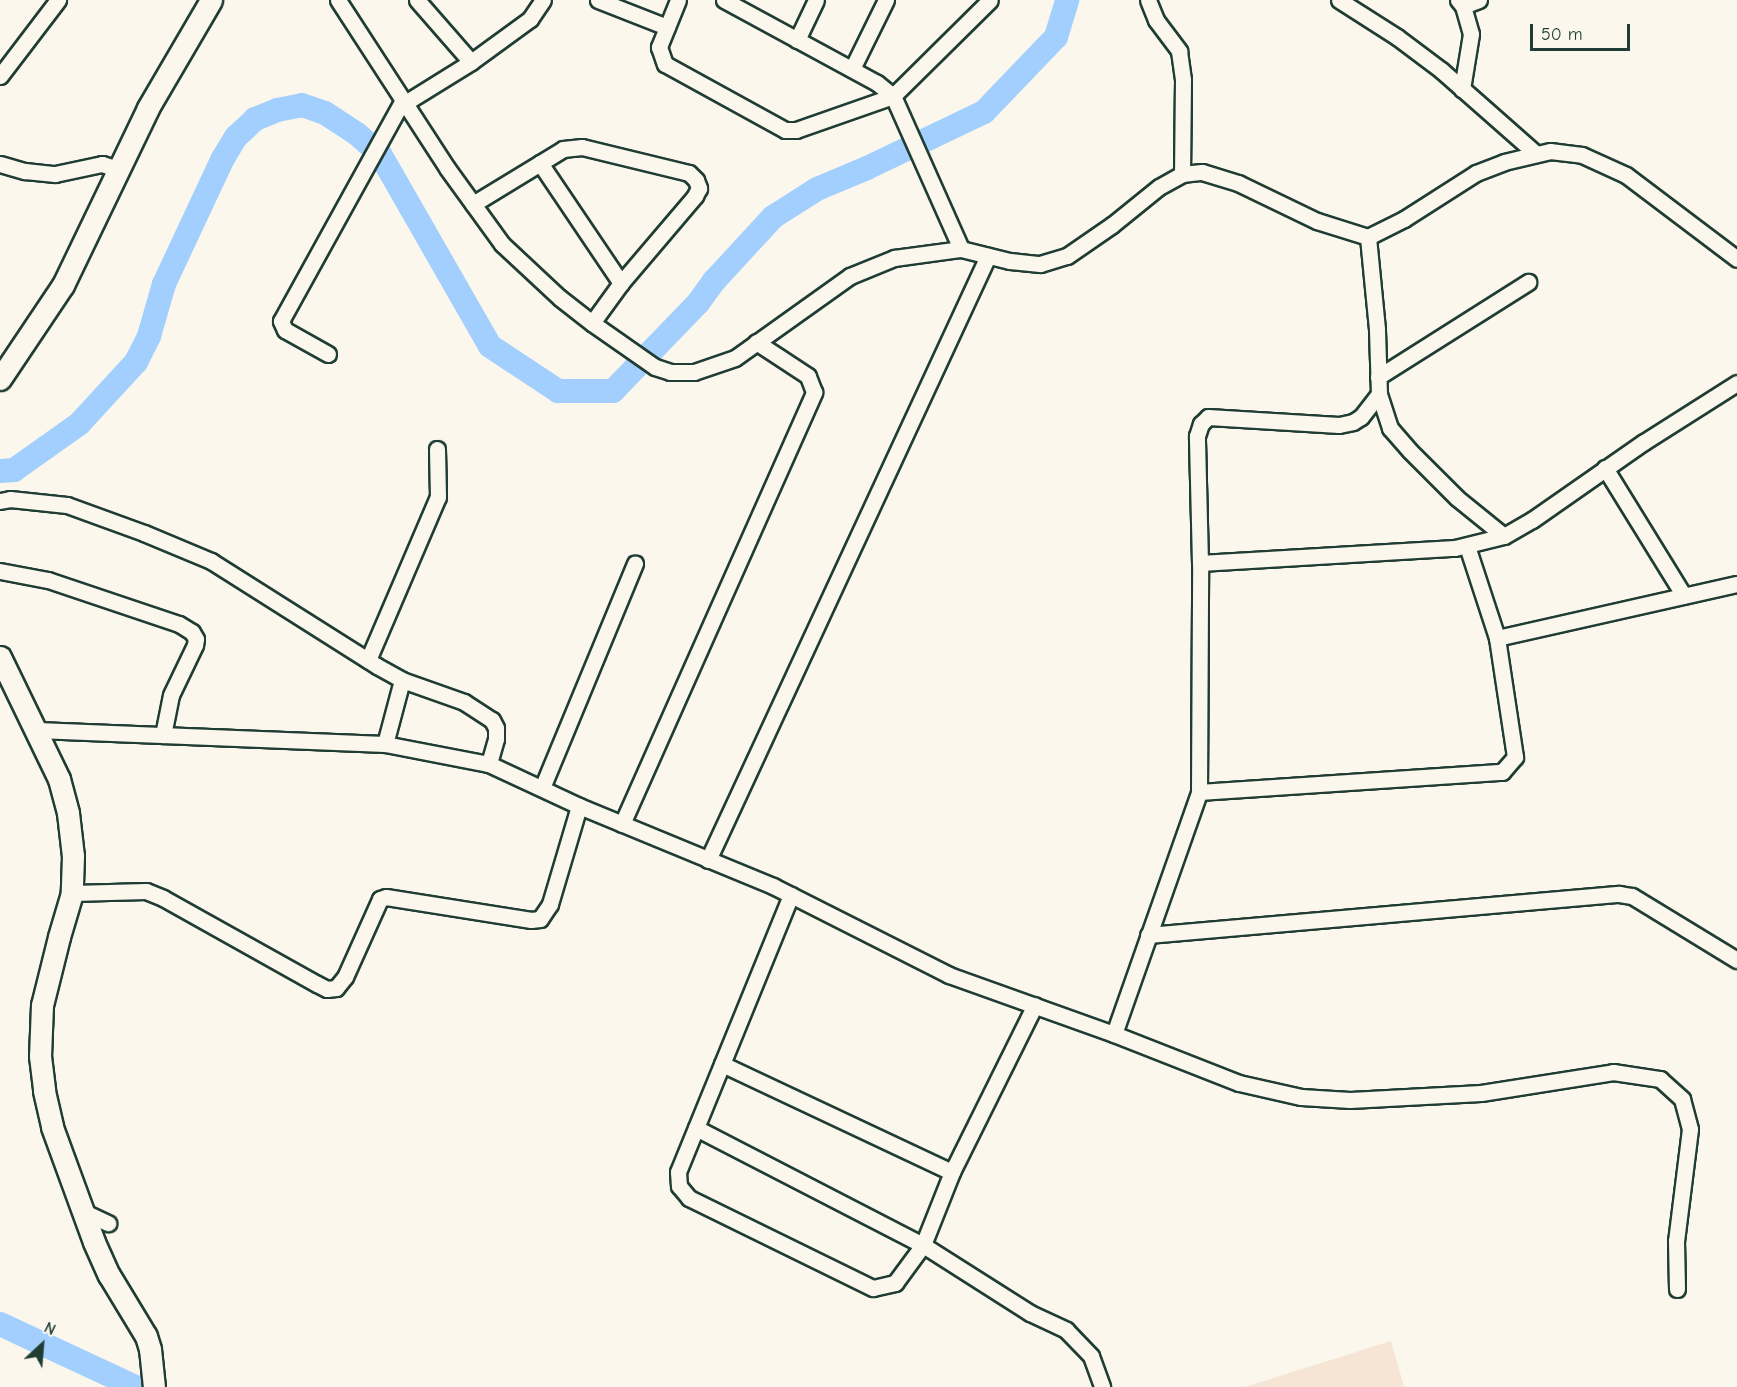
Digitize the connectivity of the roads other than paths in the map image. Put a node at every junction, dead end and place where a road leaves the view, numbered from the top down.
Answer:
1 (58, 0) edge
2 (211, 0) edge
3 (338, 0) edge
4 (417, 0) edge
5 (543, 0) edge
6 (598, 0) edge
7 (678, 0) edge
8 (724, 0) edge
9 (816, 0) edge
10 (886, 0) edge
11 (990, 0) edge
12 (1148, 0) edge
13 (1339, 0) edge
14 (1479, 0) edge
15 (1460, 3) edge
16 (667, 27) junction
17 (797, 40) junction
18 (471, 62) junction
19 (852, 69) junction
20 (0, 76) edge
21 (1462, 89) junction
22 (893, 96) junction
23 (404, 101) junction
24 (1536, 153) junction
25 (540, 163) junction
26 (0, 164) edge
27 (121, 170) junction
28 (1182, 174) junction
29 (472, 204) junction
30 (1368, 237) junction
31 (961, 249) junction
32 (988, 256) junction
33 (1737, 259) edge
34 (1528, 282) dead end
35 (621, 283) junction
36 (592, 323) junction
37 (756, 342) junction
38 (328, 354) dead end
39 (1378, 377) junction
40 (0, 379) edge
41 (1737, 383) edge
42 (1379, 394) junction
43 (437, 449) dead end
44 (1605, 468) junction
45 (0, 501) edge
46 (1504, 537) junction
47 (1467, 546) junction
48 (635, 563) dead end
49 (1200, 563) junction
50 (0, 571) edge
51 (1737, 584) edge
52 (1684, 596) junction
53 (1497, 638) junction
54 (0, 657) edge
55 (368, 660) junction
56 (402, 680) junction
57 (37, 730) junction
58 (163, 735) junction
59 (385, 744) junction
60 (489, 764) junction
61 (542, 788) junction
62 (1198, 792) junction
63 (579, 806) junction
64 (622, 824) junction
65 (708, 860) junction
66 (72, 893) junction
67 (791, 895) junction
68 (1148, 935) junction
69 (1737, 960) edge
70 (1035, 1005) junction
71 (1114, 1034) junction
72 (722, 1064) junction
73 (696, 1128) junction
74 (952, 1172) junction
75 (82, 1211) junction
76 (108, 1223) dead end
77 (923, 1245) junction
78 (1677, 1289) dead end
79 (154, 1387) edge
80 (1102, 1387) edge

1 - 20 street
2 - 27 street
3 - 23 street
4 - 18 street
5 - 18 street
6 - 16 street
7 - 16 street
8 - 17 street
9 - 17 street
10 - 19 street
11 - 22 street
12 - 28 street
13 - 21 street
14 - 15 street
15 - 21 street
16 - 22 street
17 - 19 street
18 - 23 street
19 - 22 street
21 - 24 street
22 - 31 street
23 - 29 street
23 - 38 street
24 - 30 street
24 - 33 street
25 - 29 street
25 - 35 street
25 - 35 street
26 - 27 street
27 - 40 street
28 - 30 street
28 - 32 street
29 - 36 street
30 - 39 street
31 - 32 street
31 - 37 street
32 - 65 street
34 - 39 street
35 - 36 street
36 - 37 street
37 - 64 street
39 - 42 street
41 - 44 street
42 - 46 street
42 - 49 street
43 - 55 street
44 - 46 street
44 - 52 street
45 - 55 street
46 - 47 street
47 - 49 street
47 - 53 street
48 - 61 street
49 - 62 street
50 - 58 street
51 - 52 street
52 - 53 street
53 - 62 street
54 - 57 street
55 - 56 street
56 - 59 street
56 - 60 street
57 - 58 street
57 - 66 street
58 - 59 street
59 - 60 street
60 - 61 street
61 - 63 street
62 - 68 street
63 - 64 street
63 - 66 street
64 - 65 street
65 - 67 street
66 - 75 street
67 - 70 street
67 - 72 street
68 - 69 street
68 - 71 street
70 - 71 street
70 - 74 street
71 - 78 street
72 - 73 street
72 - 74 street
73 - 77 street
73 - 77 street
74 - 77 street
75 - 76 street
75 - 79 street
77 - 80 street

